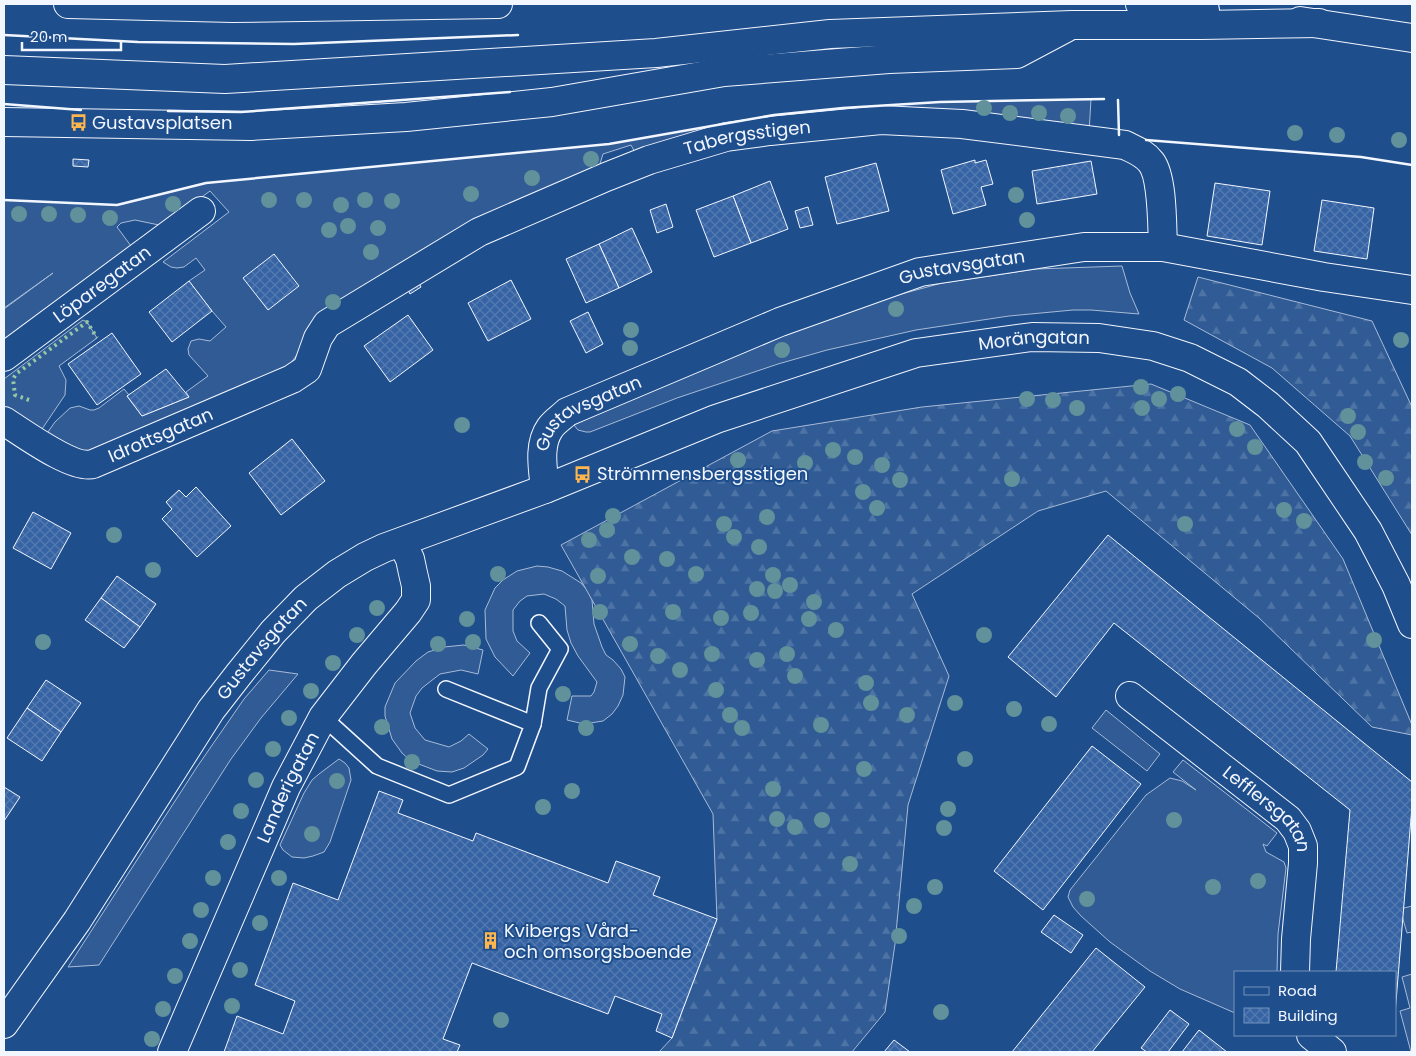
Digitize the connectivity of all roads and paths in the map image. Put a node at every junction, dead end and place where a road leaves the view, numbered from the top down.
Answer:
1 (68, 4) edge
2 (498, 4) edge
3 (1140, 4) edge
4 (1319, 23) junction
5 (1072, 25) junction
6 (1412, 38) edge
7 (4, 70) edge
8 (4, 122) edge
9 (201, 211) dead end
10 (1163, 247) junction
11 (1412, 290) edge
12 (311, 356) joint
13 (4, 357) edge
14 (4, 421) edge
15 (545, 489) junction
16 (402, 543) junction
17 (539, 623) dead end
18 (1412, 624) edge
19 (446, 689) dead end
20 (1130, 696) dead end
21 (323, 717) junction
22 (532, 724) junction
23 (1295, 971) edge
24 (4, 1024) edge
25 (1312, 1036) edge
26 (172, 1052) edge
27 (1332, 1052) edge

1 - 2 main road
3 - 4 main road
4 - 5 main road
4 - 6 main road
5 - 7 main road
5 - 8 main road
9 - 13 main road, Löparegatan
10 - 11 main road, Gustavsgatan
10 - 12 main road, Tabergsstigen
10 - 15 main road, Gustavsgatan
12 - 14 main road, Idrottsgatan
15 - 16 main road, Gustavsgatan
15 - 18 main road, Morängatan
16 - 21 main road, Landerigatan
16 - 24 main road, Gustavsgatan
17 - 22 lane
19 - 22 lane
20 - 23 main road, Lefflersgatan
21 - 22 lane
21 - 26 main road, Landerigatan
25 - 27 main road

